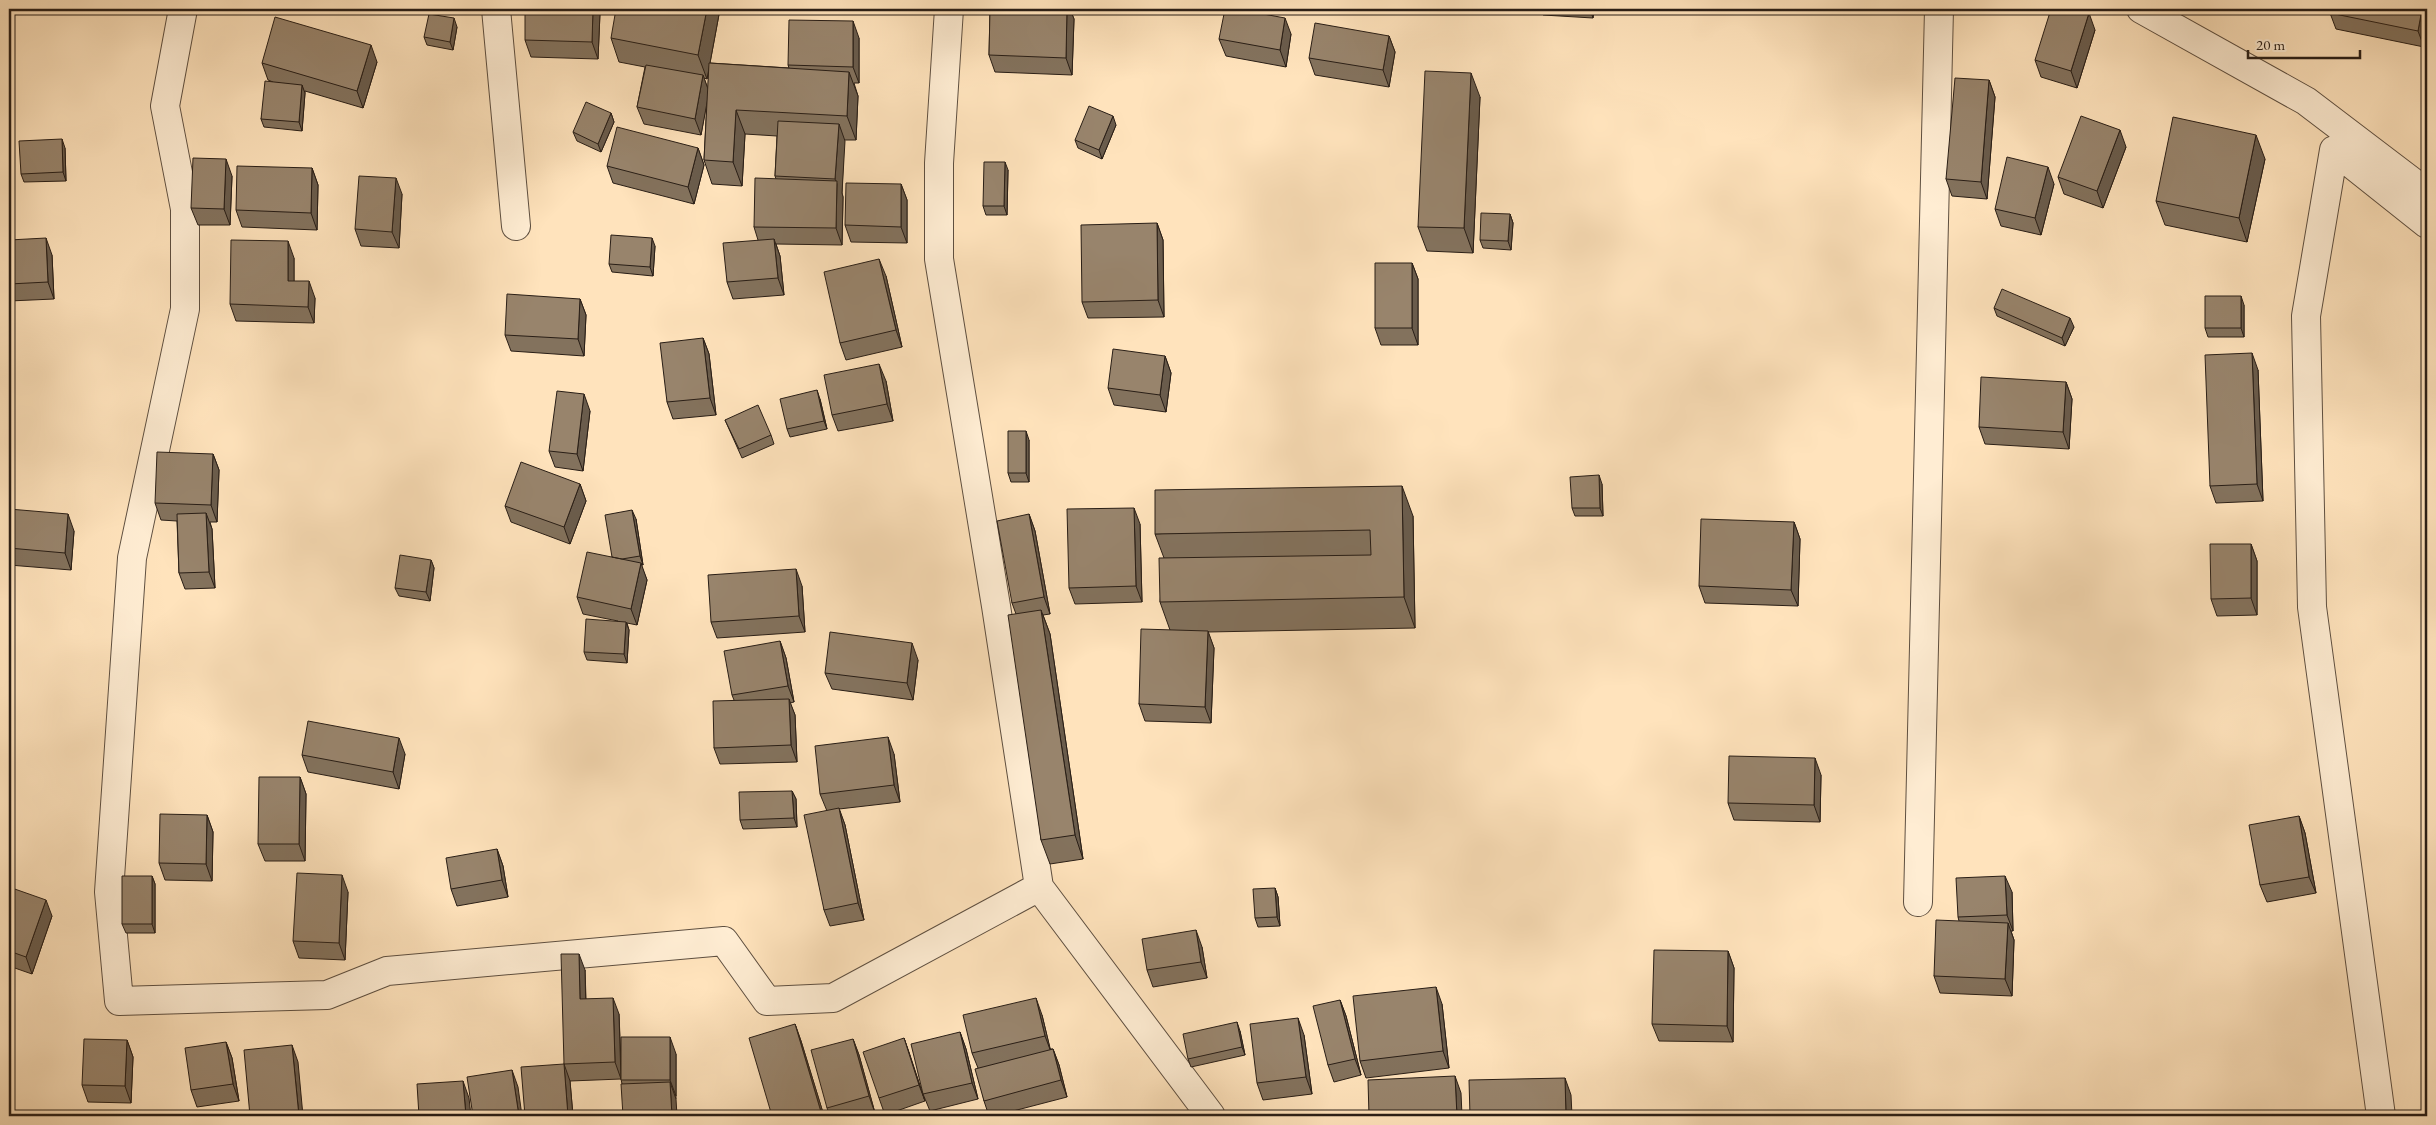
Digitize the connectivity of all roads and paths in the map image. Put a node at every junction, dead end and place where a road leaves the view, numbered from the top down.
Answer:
1 (183, 9) edge
2 (496, 9) edge
3 (949, 9) edge
4 (1939, 9) edge
5 (2140, 9) edge
6 (2427, 193) edge
7 (2427, 224) edge
8 (516, 226) dead end
9 (1039, 887) junction
10 (1918, 902) dead end
11 (1211, 1116) edge
12 (2381, 1116) edge

1 - 9 street
2 - 8 street
3 - 9 street
4 - 10 street
5 - 6 street
7 - 12 street
9 - 11 street

